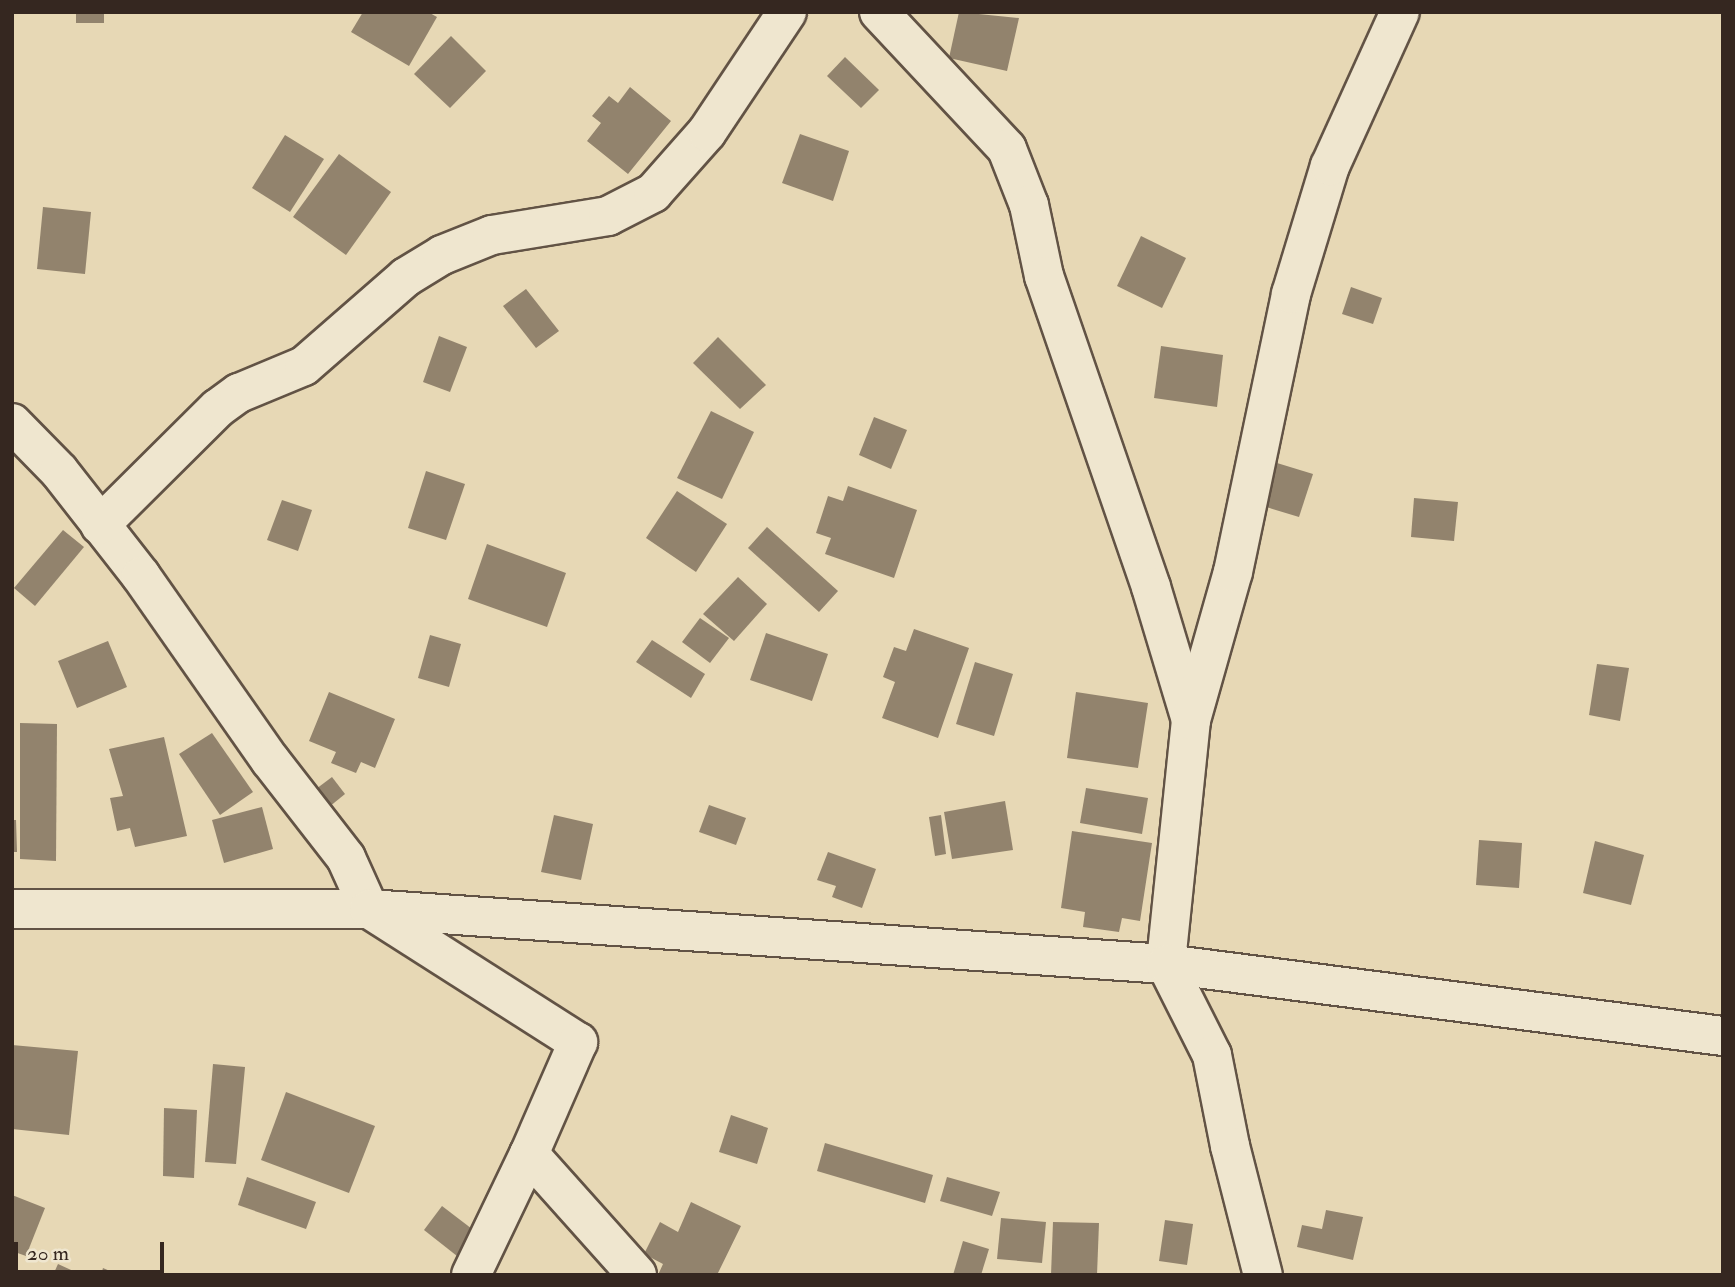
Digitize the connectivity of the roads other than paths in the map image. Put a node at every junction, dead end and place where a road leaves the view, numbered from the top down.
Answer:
1 (787, 12) edge
2 (879, 12) edge
3 (1400, 12) edge
4 (12, 423) edge
5 (100, 525) junction
6 (1191, 720) junction
7 (12, 909) edge
8 (369, 909) junction
9 (1166, 964) junction
10 (1723, 1036) edge
11 (529, 1154) junction
12 (471, 1275) edge
13 (637, 1275) edge
14 (1263, 1275) edge

1 - 5 street
2 - 6 street
3 - 6 street
4 - 5 street
5 - 8 street
6 - 9 street
7 - 8 street
8 - 9 street
8 - 11 street
9 - 10 street
9 - 14 street
11 - 12 street
11 - 13 street

